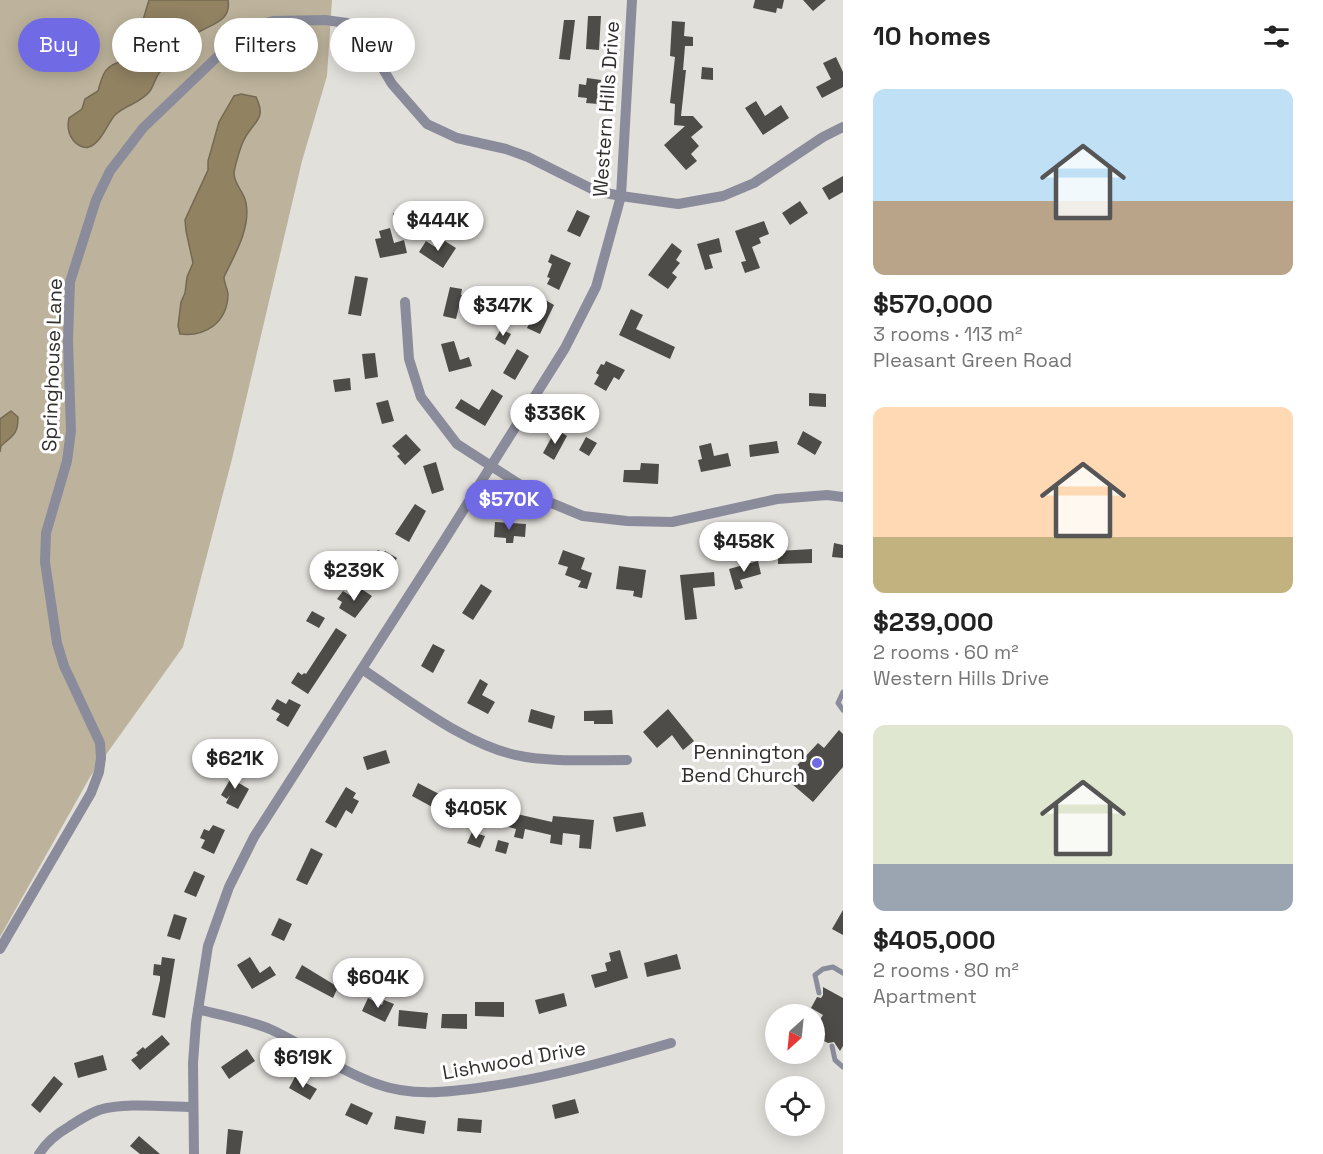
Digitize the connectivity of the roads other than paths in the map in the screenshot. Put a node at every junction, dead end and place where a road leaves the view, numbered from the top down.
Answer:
1 (632, 0) edge
2 (843, 127) edge
3 (621, 196) junction
4 (405, 302) dead end
5 (491, 466) junction
6 (843, 497) edge
7 (362, 669) junction
8 (843, 692) edge
9 (843, 710) edge
10 (627, 760) dead end
11 (0, 949) edge
12 (843, 973) edge
13 (819, 993) dead end
14 (198, 1009) junction
15 (671, 1043) dead end
16 (832, 1046) dead end
17 (843, 1067) edge
18 (193, 1107) junction
19 (39, 1154) edge
20 (194, 1154) edge

1 - 3 street, Western Hills Drive
2 - 3 street, Springhouse Lane
3 - 5 street, Western Hills Drive
3 - 11 street, Springhouse Lane
4 - 5 street
5 - 6 street
5 - 7 street, Western Hills Drive
7 - 10 street
7 - 14 street, Western Hills Drive
8 - 9 lane
12 - 13 lane
14 - 15 street, Lishwood Drive
14 - 18 street, Western Hills Drive
16 - 17 lane
18 - 19 street
18 - 20 street, Western Hills Drive

